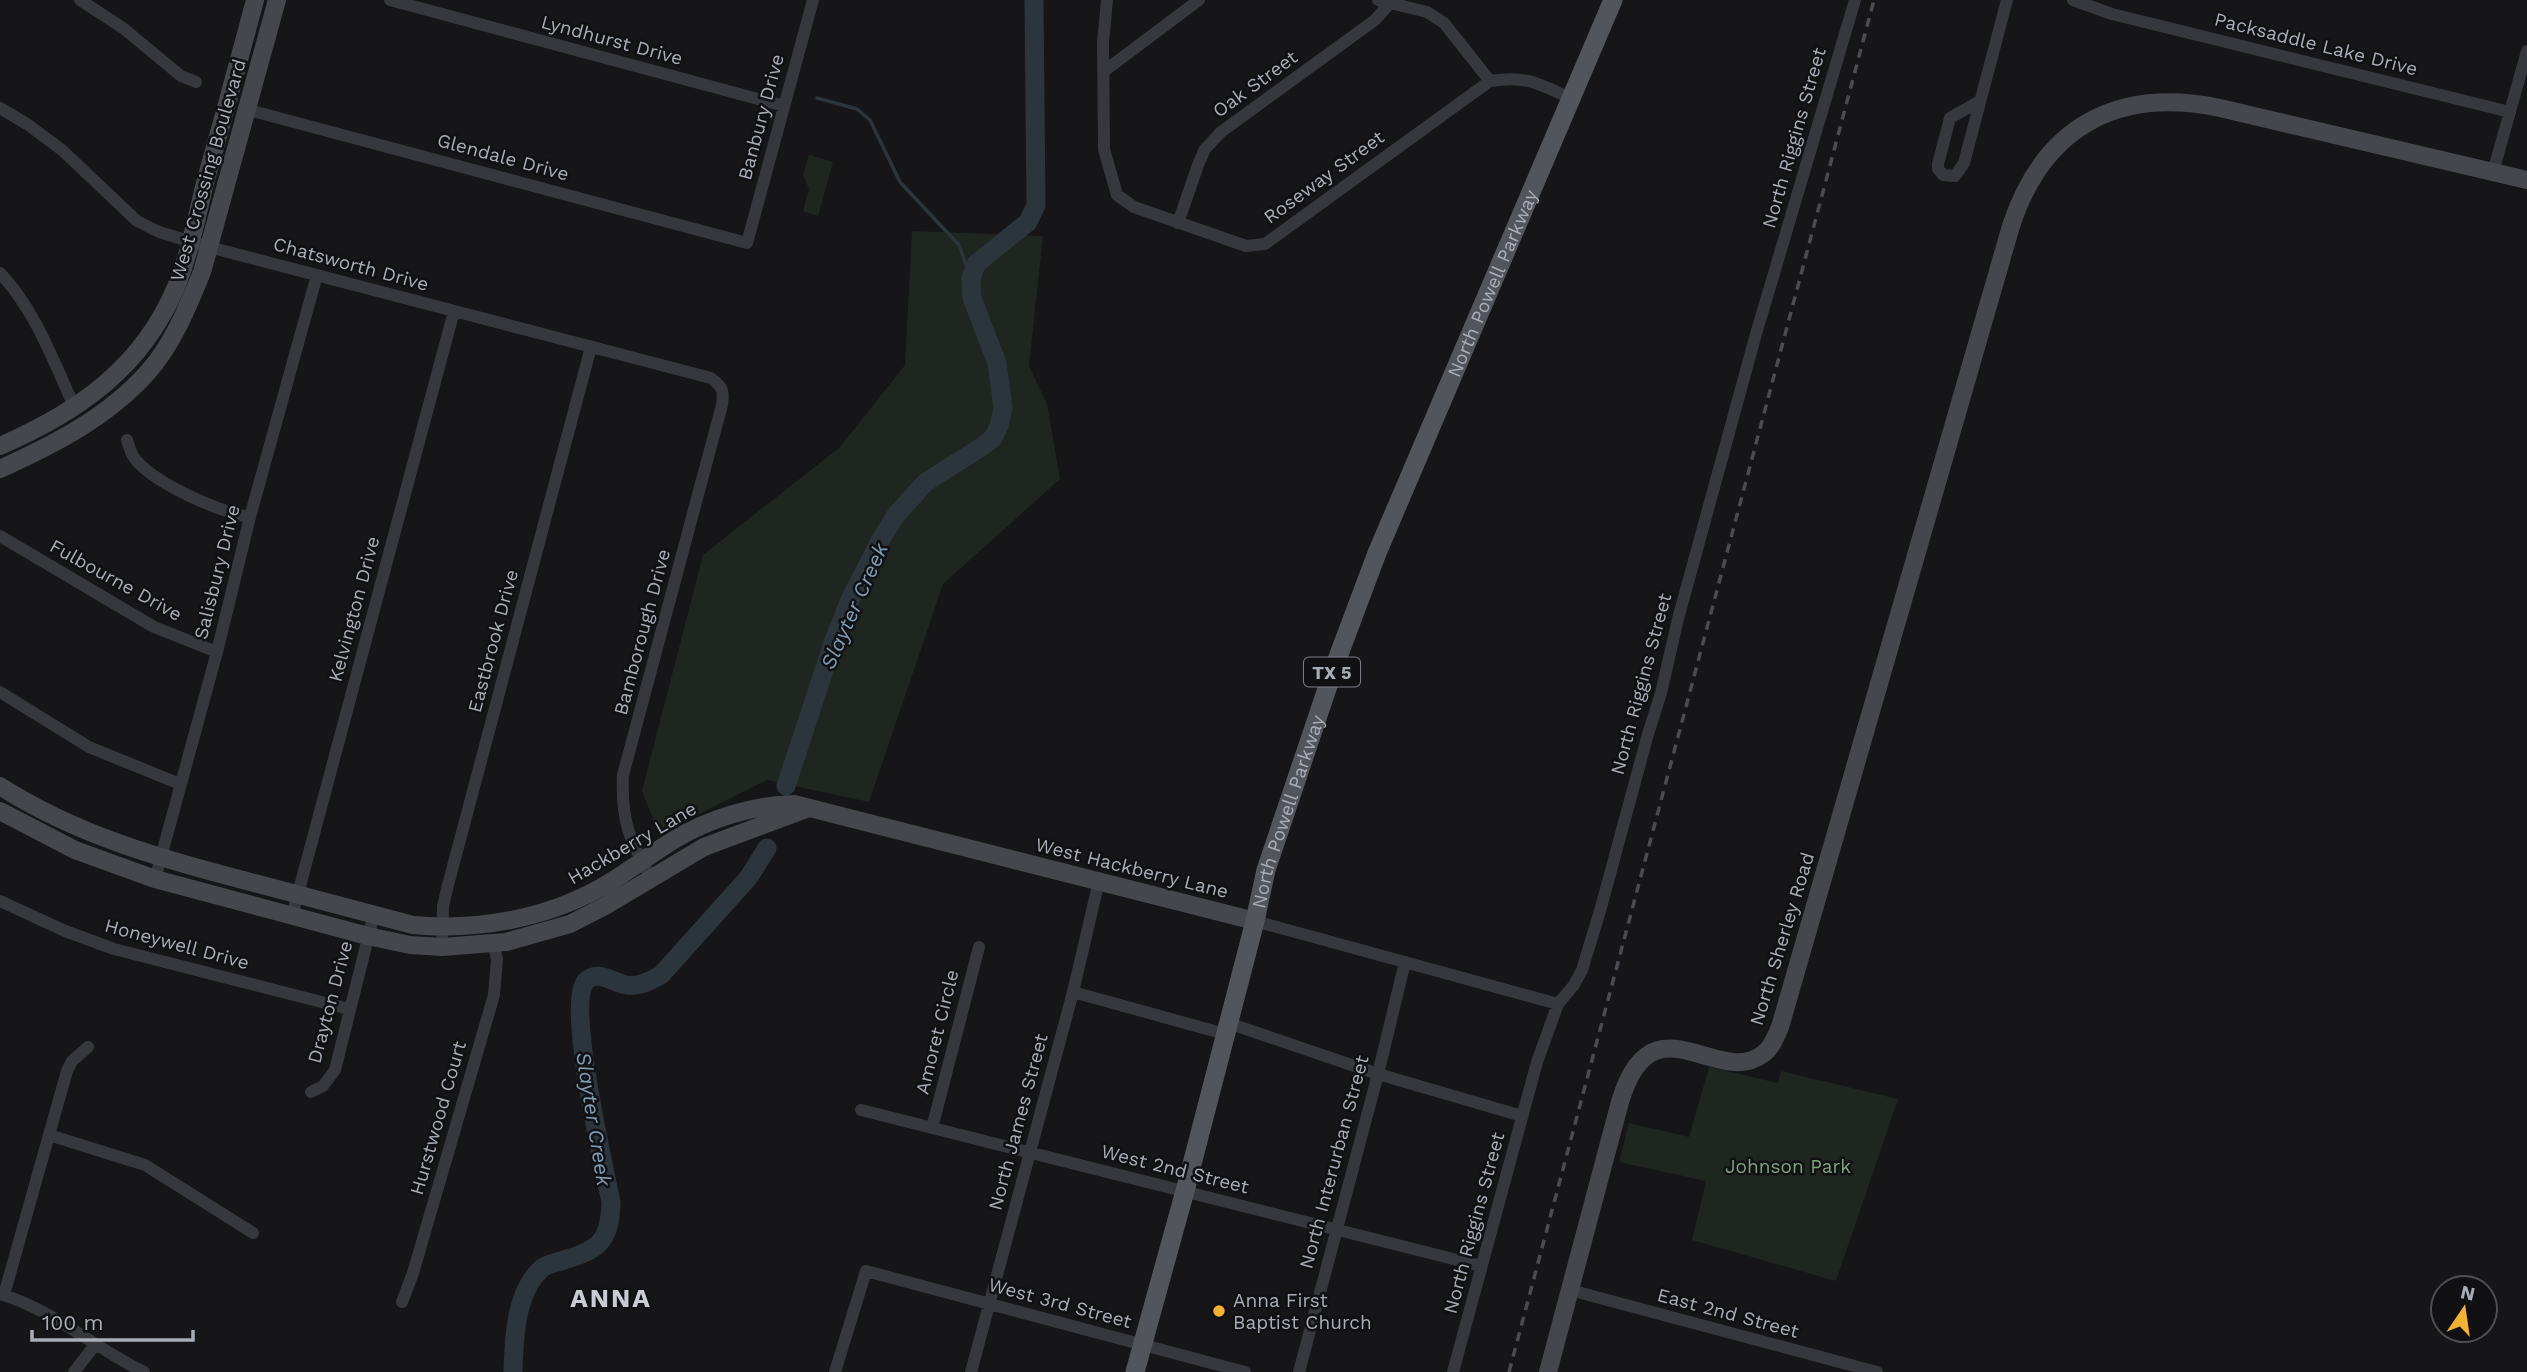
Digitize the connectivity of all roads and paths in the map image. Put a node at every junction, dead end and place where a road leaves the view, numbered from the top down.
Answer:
1 (80, 0) edge
2 (255, 0) edge
3 (277, 0) edge
4 (390, 0) edge
5 (813, 0) edge
6 (1107, 0) edge
7 (1199, 0) edge
8 (1613, 0) edge
9 (1855, 0) edge
10 (2007, 0) edge
11 (2073, 0) edge
12 (2115, 0) edge
13 (1384, 1) edge
14 (2112, 15) junction
15 (2527, 51) edge
16 (1102, 72) junction
17 (1490, 81) junction
18 (196, 82) dead end
19 (1570, 98) junction
20 (1980, 101) junction
21 (784, 106) junction
22 (0, 108) edge
23 (248, 110) junction
24 (2510, 112) junction
25 (2493, 172) junction
26 (2527, 180) edge
27 (1178, 223) junction
28 (190, 242) junction
29 (747, 243) joint
30 (209, 247) junction
31 (0, 273) edge
32 (317, 275) junction
33 (454, 311) junction
34 (591, 347) junction
35 (724, 392) joint
36 (75, 408) junction
37 (127, 440) dead end
38 (0, 446) edge
39 (0, 469) edge
40 (250, 517) junction
41 (0, 536) edge
42 (217, 652) junction
43 (0, 692) edge
44 (180, 784) junction
45 (0, 786) edge
46 (817, 808) junction
47 (0, 811) edge
48 (160, 859) junction
49 (641, 861) junction
50 (155, 879) junction
51 (652, 879) junction
52 (1099, 881) junction
53 (298, 895) junction
54 (0, 901) edge
55 (374, 914) junction
56 (292, 916) junction
57 (1255, 921) junction
58 (442, 927) junction
59 (368, 936) junction
60 (493, 943) junction
61 (442, 947) junction
62 (979, 947) dead end
63 (1405, 962) junction
64 (1073, 992) junction
65 (1558, 1004) junction
66 (349, 1009) junction
67 (1227, 1028) junction
68 (88, 1047) dead end
69 (1378, 1074) junction
70 (312, 1092) dead end
71 (861, 1110) dead end
72 (1522, 1116) junction
73 (932, 1128) junction
74 (49, 1135) junction
75 (1029, 1152) junction
76 (1185, 1191) junction
77 (1336, 1229) junction
78 (253, 1233) dead end
79 (1481, 1266) junction
80 (1570, 1290) junction
81 (2, 1295) edge
82 (402, 1302) dead end
83 (989, 1304) junction
84 (1142, 1345) junction
85 (95, 1346) junction
86 (74, 1372) edge
87 (144, 1372) edge
88 (835, 1372) edge
89 (971, 1372) edge
90 (1135, 1372) edge
91 (1245, 1372) edge
92 (1299, 1372) edge
93 (1453, 1372) edge
94 (1548, 1372) edge
95 (1877, 1372) edge

1 - 18 street
2 - 28 street, West Crossing Boulevard
3 - 23 street, West Crossing Boulevard
4 - 21 street, Lyndhurst Drive
5 - 21 street, Banbury Drive
6 - 16 street, Roseway Street
7 - 16 street
8 - 19 main road, North Powell Parkway / TX 5
9 - 65 street, North Riggins Street
10 - 20 street
11 - 14 street, Packsaddle Lake Drive
12 - 14 street
13 - 17 street
13 - 27 street, Oak Street
14 - 24 street, Packsaddle Lake Drive
15 - 24 street
16 - 27 street, Roseway Street
17 - 19 street
17 - 27 street, Roseway Street
19 - 57 main road, North Powell Parkway / TX 5
20 - 20 street
21 - 29 street, Banbury Drive
22 - 28 street, Chatsworth Drive
23 - 29 street, Glendale Drive
23 - 30 street, West Crossing Boulevard
24 - 25 street
25 - 26 street
25 - 80 street, North Sherley Road
28 - 30 street, Chatsworth Drive
28 - 36 street, West Crossing Boulevard
30 - 32 street, Chatsworth Drive
30 - 39 street, West Crossing Boulevard
31 - 36 street
32 - 33 street, Chatsworth Drive
32 - 40 street, Salisbury Drive
33 - 34 street, Chatsworth Drive
33 - 53 street, Kelvington Drive
34 - 35 street, Chatsworth Drive
34 - 58 street, Eastbrook Drive
35 - 49 street, Bamborough Drive
36 - 38 street, West Crossing Boulevard
37 - 40 street
40 - 42 street, Salisbury Drive
41 - 42 street, Fulbourne Drive
42 - 44 street, Salisbury Drive
43 - 44 street
44 - 48 street, Salisbury Drive
45 - 48 street, Hackberry Lane
46 - 49 street, Hackberry Lane
46 - 51 street, Hackberry Lane
46 - 52 street, West Hackberry Lane
47 - 50 street, Hackberry Lane
48 - 50 street, Salisbury Drive
48 - 53 street, Hackberry Lane
49 - 51 street, Bamborough Drive
49 - 58 street, Hackberry Lane
50 - 56 street, Hackberry Lane
51 - 60 street, Hackberry Lane
52 - 57 street, West Hackberry Lane
52 - 64 street, North James Street
53 - 55 street, Hackberry Lane
53 - 56 street, Kelvington Drive
54 - 66 street, Honeywell Drive
55 - 58 street, Hackberry Lane
55 - 59 street, Drayton Drive
56 - 59 street, Hackberry Lane
57 - 63 street, West Hackberry Lane
57 - 67 main road, North Powell Parkway / TX 5
58 - 61 street, Eastbrook Drive
59 - 61 street, Hackberry Lane
59 - 66 street, Drayton Drive
60 - 61 street, Hackberry Lane
60 - 82 street, Hurstwood Court
62 - 73 street, Amoret Circle
63 - 65 street, West Hackberry Lane
63 - 69 street, North Interurban Street
64 - 67 street
64 - 75 street, North James Street
65 - 72 street, North Riggins Street
66 - 70 street, Drayton Drive
67 - 69 street
67 - 76 main road, North Powell Parkway / TX 5
68 - 74 street
69 - 72 street
69 - 77 street, North Interurban Street
71 - 73 street, West 2nd Street
72 - 79 street, North Riggins Street
73 - 75 street, West 2nd Street
74 - 78 street
74 - 81 street
75 - 76 street, West 2nd Street
75 - 83 street, North James Street
76 - 77 street, West 2nd Street
76 - 84 main road, North Powell Parkway / TX 5
77 - 79 street, West 2nd Street
77 - 92 street, North Interurban Street
79 - 93 street, North Riggins Street
80 - 94 street, North Sherley Road
80 - 95 street, East 2nd Street
81 - 85 street
83 - 84 street, West 3rd Street
83 - 88 street, West 3rd Street
83 - 89 street, North James Street
84 - 90 main road, North Powell Parkway / TX 5
84 - 91 street, West 3rd Street
85 - 86 street
85 - 87 street

